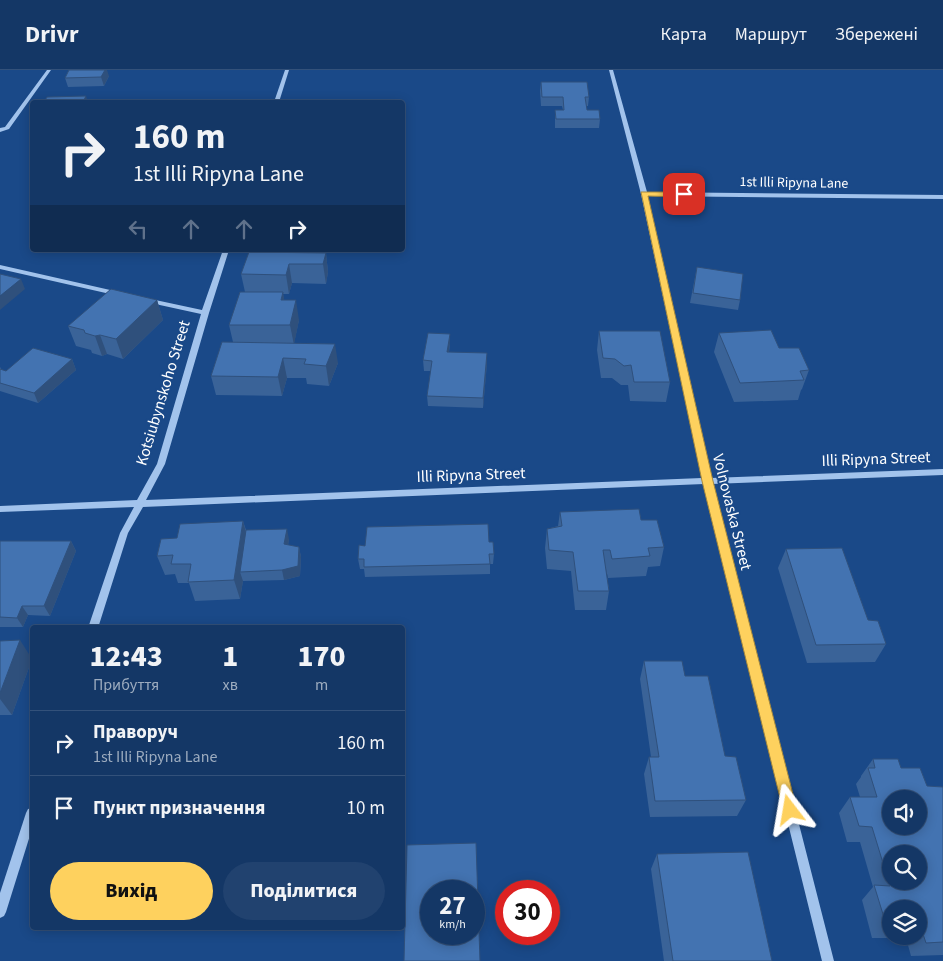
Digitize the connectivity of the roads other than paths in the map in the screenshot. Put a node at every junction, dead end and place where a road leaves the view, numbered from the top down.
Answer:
1 (49, 70) edge
2 (287, 70) edge
3 (611, 70) edge
4 (277, 100) edge
5 (0, 130) edge
6 (644, 194) junction
7 (943, 197) edge
8 (225, 252) edge
9 (0, 267) edge
10 (130, 297) edge
11 (139, 299) edge
12 (205, 313) junction
13 (943, 472) edge
14 (707, 481) junction
15 (141, 504) junction
16 (0, 509) edge
17 (94, 625) edge
18 (30, 819) edge
19 (0, 912) edge
20 (828, 961) edge

1 - 5 street
2 - 4 street
3 - 6 street, Volnovaska Street
6 - 7 street, 1st Illi Ripyna Lane
6 - 14 street, Volnovaska Street
8 - 12 street, Kotsiubynskoho Street
9 - 10 street
11 - 12 street
12 - 15 street, Kotsiubynskoho Street
13 - 14 street, Illi Ripyna Street
14 - 15 street, Illi Ripyna Street
14 - 20 street, Volnovaska Street
15 - 16 street, Illi Ripyna Street
15 - 17 street, Kotsiubynskoho Street
18 - 19 street

